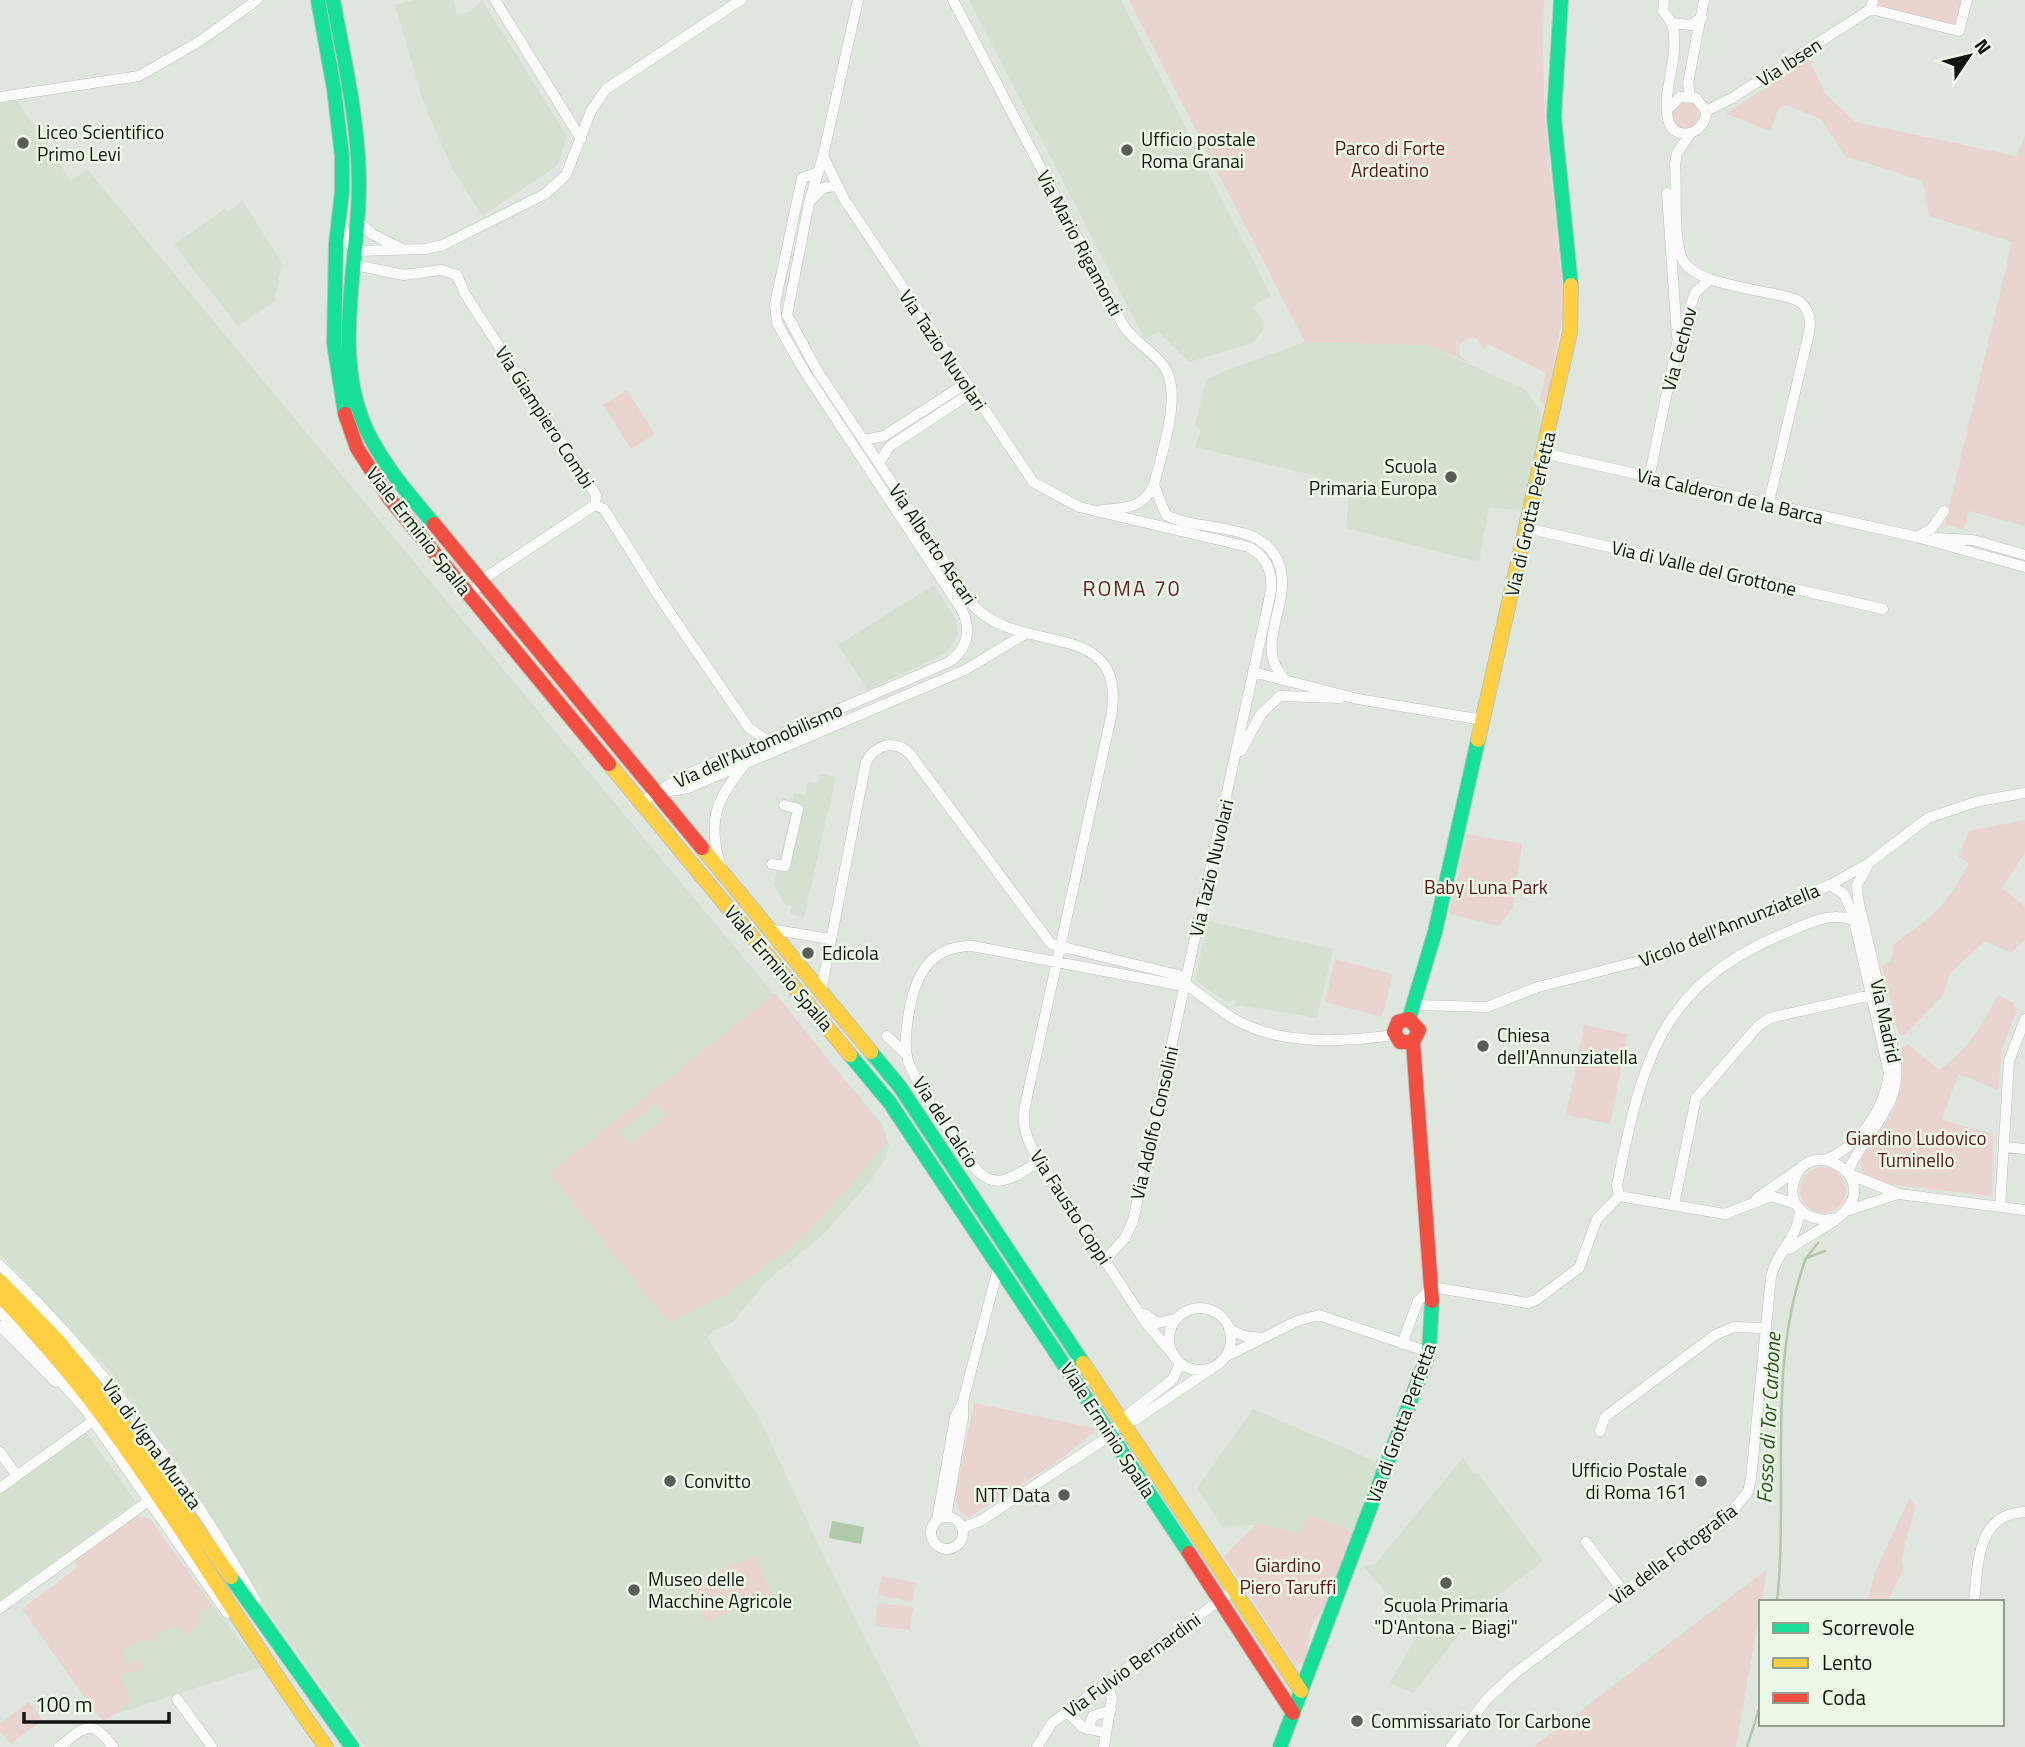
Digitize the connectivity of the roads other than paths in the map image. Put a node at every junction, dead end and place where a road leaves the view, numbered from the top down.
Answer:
1 (257, 0) edge
2 (318, 0) edge
3 (333, 0) edge
4 (495, 0) edge
5 (741, 0) edge
6 (858, 0) edge
7 (953, 0) edge
8 (1561, 0) edge
9 (1663, 0) edge
10 (1704, 0) edge
11 (1967, 0) edge
12 (1872, 5) edge
13 (1702, 17) junction
14 (1672, 23) junction
15 (1689, 95) junction
16 (0, 97) edge
17 (1668, 109) junction
18 (1706, 111) junction
19 (1690, 134) junction
20 (581, 139) junction
21 (823, 156) junction
22 (816, 173) junction
23 (835, 186) junction
24 (1667, 193) dead end
25 (809, 203) junction
26 (1673, 213) junction
27 (341, 218) junction
28 (358, 221) junction
29 (402, 249) junction
30 (356, 258) junction
31 (781, 277) junction
32 (793, 279) junction
33 (1710, 279) junction
34 (1677, 344) junction
35 (831, 387) junction
36 (968, 388) junction
37 (818, 394) junction
38 (864, 440) junction
39 (1543, 453) junction
40 (879, 463) junction
41 (1649, 478) junction
42 (1154, 485) junction
43 (595, 505) junction
44 (1768, 506) junction
45 (1094, 511) junction
46 (1944, 511) dead end
47 (1182, 525) junction
48 (1526, 528) junction
49 (919, 535) junction
50 (1917, 537) junction
51 (2025, 555) edge
52 (2025, 567) edge
53 (480, 581) junction
54 (471, 597) junction
55 (1883, 609) dead end
56 (1263, 625) junction
57 (1025, 634) junction
58 (1270, 650) junction
59 (954, 658) joint
60 (1253, 672) junction
61 (922, 674) junction
62 (1283, 677) junction
63 (927, 686) junction
64 (872, 695) junction
65 (1358, 699) junction
66 (878, 707) junction
67 (1483, 720) junction
68 (766, 740) junction
69 (1236, 760) junction
70 (631, 762) junction
71 (747, 762) junction
72 (618, 773) junction
73 (656, 793) junction
74 (2025, 793) edge
75 (641, 802) junction
76 (784, 805) dead end
77 (1869, 863) junction
78 (772, 864) dead end
79 (723, 872) junction
80 (1830, 885) junction
81 (1854, 920) junction
82 (769, 929) junction
83 (830, 939) junction
84 (1059, 947) junction
85 (1056, 962) junction
86 (1870, 967) junction
87 (1185, 982) junction
88 (821, 991) junction
89 (1876, 994) junction
90 (1415, 1005) junction
91 (1409, 1019) junction
92 (2025, 1019) edge
93 (1395, 1035) junction
94 (887, 1036) dead end
95 (1413, 1042) junction
96 (907, 1055) junction
97 (2004, 1147) junction
98 (2025, 1149) edge
99 (1827, 1159) junction
100 (1040, 1161) junction
101 (1802, 1167) junction
102 (1849, 1173) junction
103 (1904, 1195) junction
104 (1619, 1196) junction
105 (1754, 1201) junction
106 (1674, 1204) junction
107 (1798, 1207) junction
108 (2000, 1207) junction
109 (2025, 1210) edge
110 (1841, 1214) junction
111 (1006, 1244) junction
112 (1781, 1255) junction
113 (995, 1259) junction
114 (1105, 1259) junction
115 (0, 1265) edge
116 (0, 1281) edge
117 (1432, 1287) junction
118 (0, 1296) edge
119 (1130, 1298) junction
120 (0, 1312) edge
121 (1178, 1317) junction
122 (0, 1326) edge
123 (1765, 1328) junction
124 (1229, 1329) junction
125 (1263, 1339) junction
126 (1402, 1344) junction
127 (1429, 1352) junction
128 (1225, 1357) junction
129 (1177, 1359) junction
130 (1212, 1368) junction
131 (73, 1394) junction
132 (93, 1421) junction
133 (1123, 1423) junction
134 (1600, 1431) dead end
135 (1111, 1433) junction
136 (0, 1452) edge
137 (17, 1476) junction
138 (0, 1488) edge
139 (147, 1502) junction
140 (2025, 1512) edge
141 (941, 1519) junction
142 (962, 1528) junction
143 (1586, 1542) dead end
144 (1234, 1590) junction
145 (1623, 1591) junction
146 (1975, 1600) edge
147 (1220, 1601) junction
148 (0, 1608) edge
149 (276, 1643) junction
150 (256, 1648) junction
151 (1107, 1683) junction
152 (1301, 1691) junction
153 (177, 1699) dead end
154 (1111, 1710) junction
155 (1068, 1712) junction
156 (1293, 1713) junction
157 (1087, 1729) junction
158 (1107, 1733) junction
159 (59, 1747) edge
160 (113, 1747) edge
161 (212, 1747) edge
162 (326, 1747) edge
163 (352, 1747) edge
164 (1037, 1747) edge
165 (1104, 1747) edge
166 (1280, 1747) edge
167 (1451, 1747) edge

1 - 16 street
2 - 27 main road, Viale Erminio Spalla
3 - 28 main road, Viale Erminio Spalla
4 - 20 street
5 - 20 street
6 - 21 street
7 - 42 street, Via Mario Rigamonti
8 - 39 main road, Via di Grotta Perfetta
9 - 14 street
10 - 13 street
11 - 12 street
12 - 18 street, Via Ibsen
13 - 14 street
13 - 15 street
14 - 17 street
15 - 17 street
15 - 18 street
17 - 19 street
18 - 19 street
19 - 26 street
20 - 29 street
21 - 22 street
21 - 23 street, Via Tazio Nuvolari
22 - 25 street
22 - 31 street, Via Alberto Ascari
23 - 25 street
23 - 36 street, Via Tazio Nuvolari
24 - 26 street
25 - 32 street, Via Alberto Ascari
26 - 33 street
26 - 34 street
27 - 30 street
27 - 54 main road, Viale Erminio Spalla
28 - 29 street
28 - 30 main road, Viale Erminio Spalla
29 - 30 street
30 - 43 street, Via Giampiero Combi
30 - 53 main road, Viale Erminio Spalla
31 - 32 street
31 - 37 street, Via Alberto Ascari
32 - 35 street, Via Alberto Ascari
33 - 34 street, Via Cechov
33 - 44 street
34 - 41 street, Via Cechov
35 - 37 street
35 - 38 street, Via Alberto Ascari
36 - 38 street
36 - 40 street
36 - 45 street, Via Tazio Nuvolari
37 - 49 street, Via Alberto Ascari
38 - 40 street, Via Alberto Ascari
39 - 41 street, Via Calderon de la Barca
39 - 48 main road, Via di Grotta Perfetta
40 - 49 street, Via Alberto Ascari
41 - 44 street, Via Calderon de la Barca
42 - 45 street, Via Tazio Nuvolari
42 - 47 street, Via Tazio Nuvolari
43 - 53 street
43 - 68 street, Via Giampiero Combi
44 - 50 street, Via Calderon de la Barca
45 - 47 street, Via Tazio Nuvolari
46 - 50 street
47 - 56 street, Via Tazio Nuvolari
47 - 58 street, Via Tazio Nuvolari
48 - 55 street, Via di Valle del Grottone
48 - 67 main road, Via di Grotta Perfetta
49 - 57 street, Via Alberto Ascari
49 - 59 street, Via Alberto Ascari
50 - 51 street, Via Calderon de la Barca
50 - 52 street, Via Calderon de la Barca
53 - 54 street
53 - 70 main road, Viale Erminio Spalla
54 - 72 main road, Viale Erminio Spalla
56 - 58 street
56 - 60 street, Via Tazio Nuvolari
57 - 63 street, Via dell'Automobilismo
57 - 84 street, Via Alberto Ascari
58 - 62 street
59 - 61 street, Via dell'Automobilismo
60 - 62 street
60 - 69 street, Via Tazio Nuvolari
61 - 63 street
61 - 64 street, Via dell'Automobilismo
62 - 65 street
63 - 66 street, Via dell'Automobilismo
64 - 66 street
64 - 68 street, Via dell'Automobilismo
65 - 67 street
65 - 69 street, Via Tazio Nuvolari
66 - 71 street, Via dell'Automobilismo
67 - 90 main road, Via di Grotta Perfetta
68 - 73 street, Via dell'Automobilismo
69 - 87 street, Via Tazio Nuvolari
70 - 72 street
70 - 73 main road, Viale Erminio Spalla
71 - 73 street, Via dell'Automobilismo
71 - 79 street, Via dell'Automobilismo
72 - 75 main road, Viale Erminio Spalla
73 - 75 street
73 - 79 main road, Viale Erminio Spalla
74 - 77 street, Vicolo dell'Annunziatella
75 - 113 main road, Viale Erminio Spalla
76 - 78 street
77 - 80 street, Vicolo dell'Annunziatella
77 - 86 street, Via Madrid
79 - 82 main road, Viale Erminio Spalla
80 - 81 street, Via Madrid
80 - 90 street, Vicolo dell'Annunziatella
81 - 86 street, Via Madrid
81 - 104 street
82 - 83 street
82 - 88 main road, Viale Erminio Spalla
83 - 84 street
83 - 88 street
84 - 85 street, Via Fausto Coppi
84 - 87 street
85 - 87 street
85 - 96 street, Via del Calcio
85 - 100 street, Via Fausto Coppi
86 - 89 street, Via Madrid
87 - 93 street
87 - 114 street, Via Adolfo Consolini
88 - 111 main road, Viale Erminio Spalla
89 - 99 street, Via Madrid
89 - 102 street, Via Madrid
89 - 106 street
90 - 91 main road, Via di Grotta Perfetta
91 - 93 main road, Via di Grotta Perfetta
91 - 95 main road, Via di Grotta Perfetta
92 - 97 street
93 - 95 main road
94 - 96 street
95 - 117 main road, Via di Grotta Perfetta
96 - 100 street, Via del Calcio
97 - 98 street
97 - 108 street
99 - 101 street
99 - 102 street
100 - 114 street, Via Fausto Coppi
101 - 105 street
101 - 107 street
102 - 103 street
102 - 110 street
103 - 108 street
103 - 110 street
104 - 106 street
104 - 117 street
105 - 106 street
105 - 107 street
107 - 110 street
107 - 112 street, Via della Fotografia
108 - 109 street
110 - 112 street
111 - 113 street
111 - 133 main road, Viale Erminio Spalla
112 - 123 street, Via della Fotografia
113 - 135 main road, Viale Erminio Spalla
113 - 141 street
114 - 119 street, Via Fausto Coppi
115 - 149 street, Via di Vigna Murata
116 - 149 main road, Via di Vigna Murata
117 - 126 street
117 - 127 main road, Via di Grotta Perfetta
118 - 150 main road, Via di Vigna Murata
119 - 121 street, Via Fausto Coppi
119 - 129 street, Via Fausto Coppi
120 - 131 street, Via di Vigna Murata
121 - 124 street
121 - 129 street
122 - 131 street
123 - 134 street
123 - 145 street, Via della Fotografia
124 - 125 street
124 - 128 street
125 - 126 street
125 - 128 street
126 - 127 street
127 - 152 main road, Via di Grotta Perfetta
128 - 130 street
129 - 130 street
129 - 133 street
130 - 133 street
131 - 132 street, Via di Vigna Murata
132 - 137 street
132 - 139 street, Via di Vigna Murata
133 - 135 street
133 - 144 main road, Viale Erminio Spalla
135 - 142 street
135 - 147 main road, Viale Erminio Spalla
136 - 137 street
137 - 138 street
139 - 148 street
139 - 150 street, Via di Vigna Murata
140 - 146 street
141 - 142 street
141 - 142 street
143 - 145 street
144 - 147 street, Via Fulvio Bernardini
144 - 152 main road, Viale Erminio Spalla
145 - 167 street, Via della Fotografia
147 - 151 street, Via Fulvio Bernardini
147 - 156 main road, Viale Erminio Spalla
149 - 163 main road, Via di Vigna Murata
150 - 162 main road, Via di Vigna Murata
151 - 154 street
151 - 155 street, Via Fulvio Bernardini
152 - 156 main road, Via di Grotta Perfetta
153 - 161 street
154 - 157 street
154 - 158 street
155 - 157 street
155 - 164 street, Via Fulvio Bernardini
156 - 166 main road, Via di Grotta Perfetta
157 - 158 street
158 - 165 street
159 - 160 street

